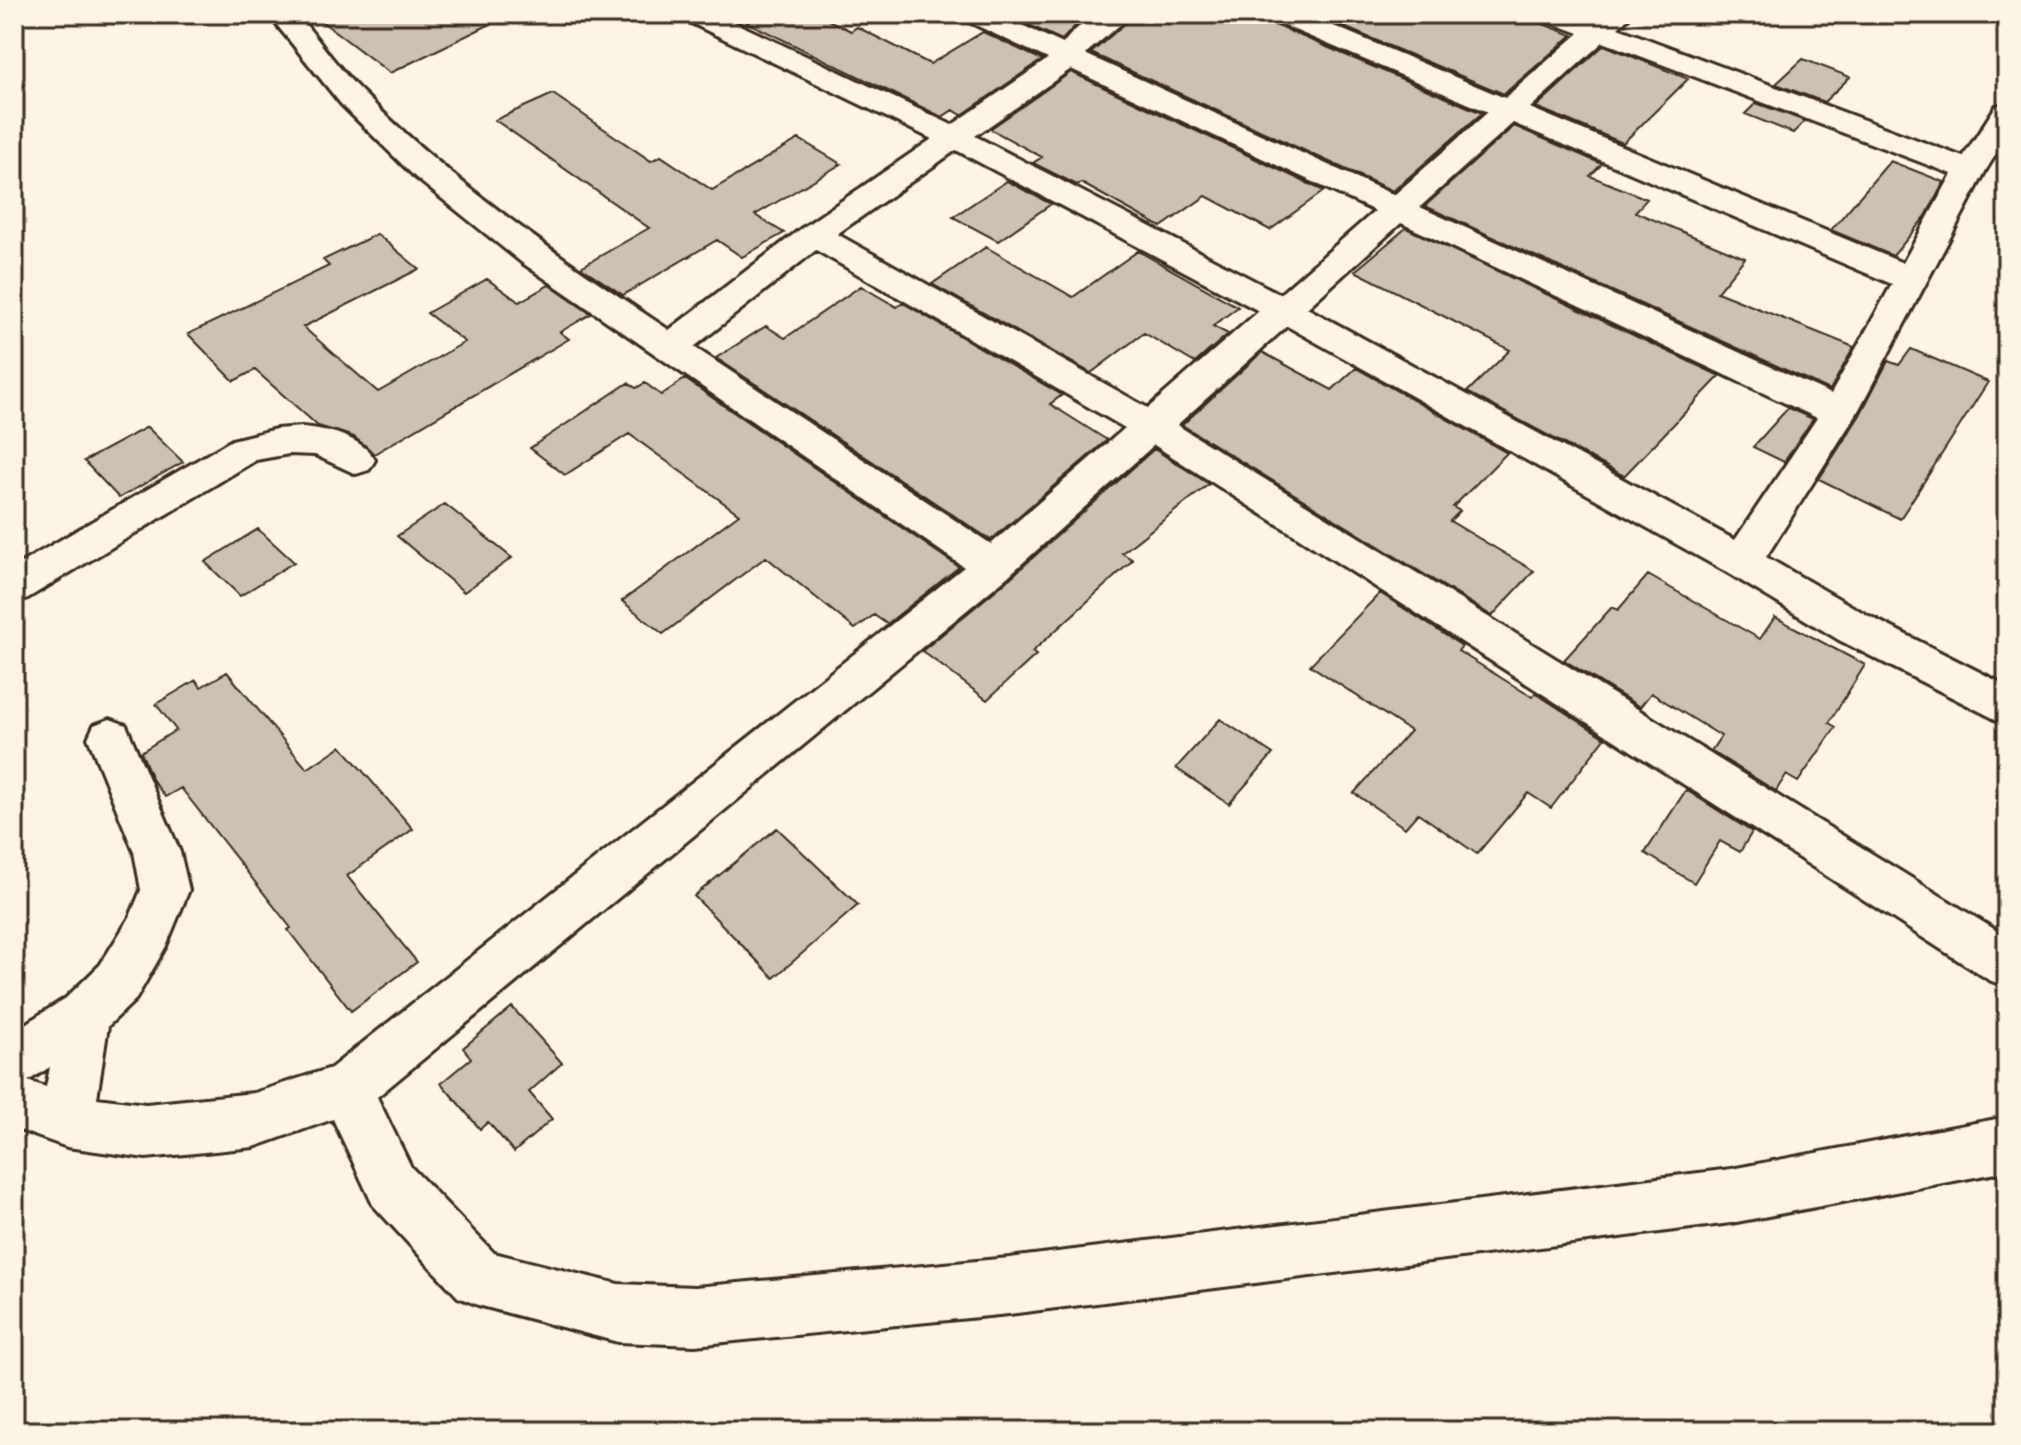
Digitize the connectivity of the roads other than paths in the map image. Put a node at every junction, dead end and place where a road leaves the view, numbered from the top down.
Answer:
1 (282, 14) edge
2 (695, 14) edge
3 (975, 14) edge
4 (1119, 14) edge
5 (1281, 14) edge
6 (1554, 14) edge
7 (1609, 23) edge
8 (1068, 58) junction
9 (1509, 111) junction
10 (2007, 112) edge
11 (955, 138) junction
12 (1970, 170) junction
13 (1399, 208) junction
14 (814, 235) junction
15 (1911, 279) junction
16 (1284, 310) junction
17 (669, 348) junction
18 (1839, 413) junction
19 (1151, 426) junction
20 (356, 460) dead end
21 (1742, 562) junction
22 (993, 566) junction
23 (14, 587) edge
24 (2007, 707) edge
25 (110, 738) dead end
26 (2007, 964) edge
27 (84, 1015) junction
28 (14, 1061) edge
29 (346, 1089) junction
30 (14, 1102) edge
31 (67, 1120) junction
32 (2007, 1144) edge

1 - 17 street
2 - 11 street
3 - 8 street
4 - 8 street
5 - 9 street
6 - 7 street
7 - 9 street
7 - 12 street
8 - 11 street
8 - 13 street
9 - 13 street
9 - 15 street
10 - 12 street
11 - 14 street
11 - 16 street
12 - 15 street
13 - 16 street
13 - 18 street
14 - 17 street
14 - 19 street
15 - 18 street
16 - 19 street
16 - 21 street
17 - 22 street
18 - 21 street
19 - 22 street
19 - 26 street
20 - 23 street
21 - 24 street
22 - 29 street
25 - 27 street
27 - 28 street
27 - 31 street
29 - 31 street
29 - 32 street
30 - 31 street

